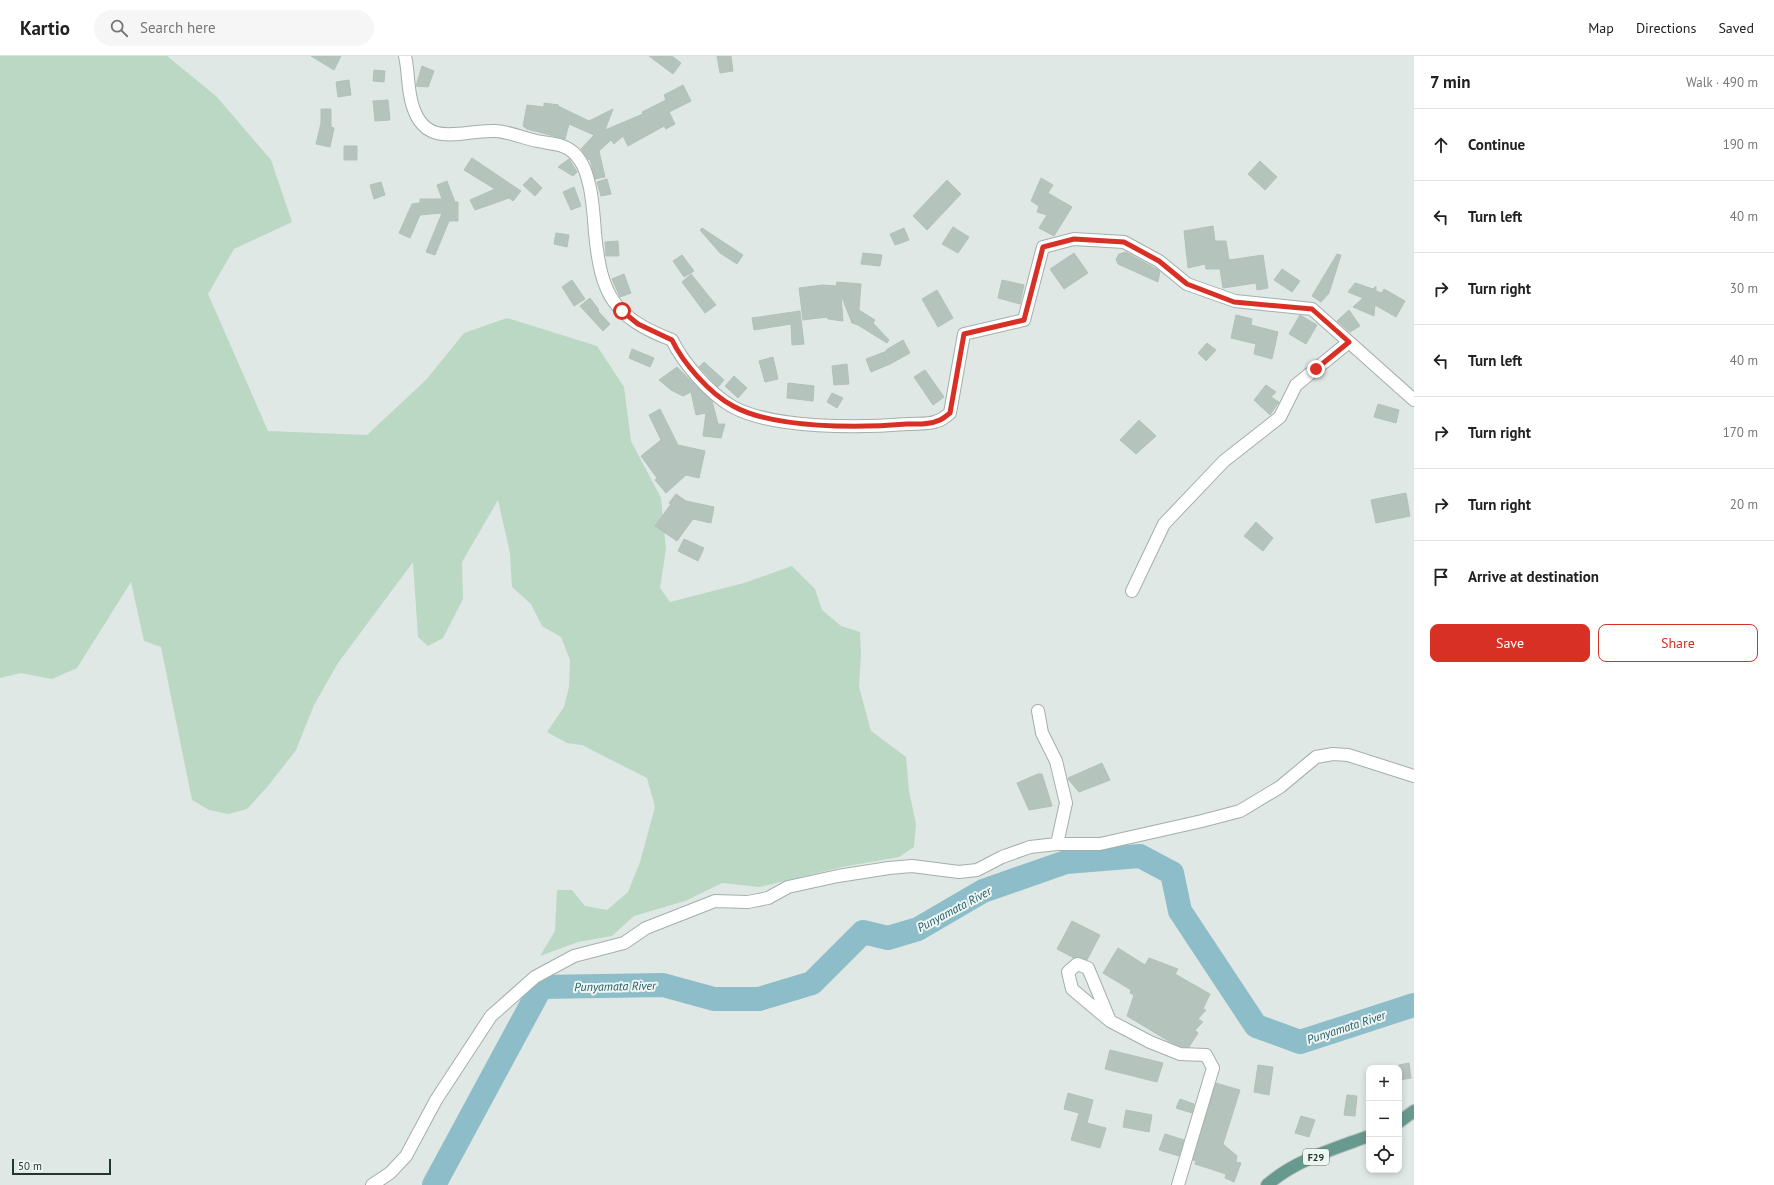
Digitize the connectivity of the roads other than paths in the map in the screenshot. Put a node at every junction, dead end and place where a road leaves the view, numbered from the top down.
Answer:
1 (404, 56) edge
2 (1349, 342) junction
3 (1414, 400) edge
4 (1132, 591) dead end
5 (1038, 711) dead end
6 (1414, 776) edge
7 (1057, 844) junction
8 (1110, 1021) dead end
9 (1414, 1111) edge
10 (1402, 1120) edge
11 (1366, 1137) edge
12 (372, 1185) edge
13 (1178, 1185) edge
14 (1267, 1185) edge

1 - 2 street
2 - 3 street
2 - 4 street
5 - 7 street
6 - 7 street
7 - 12 street
8 - 13 street
9 - 10 main road
11 - 14 main road, F29

